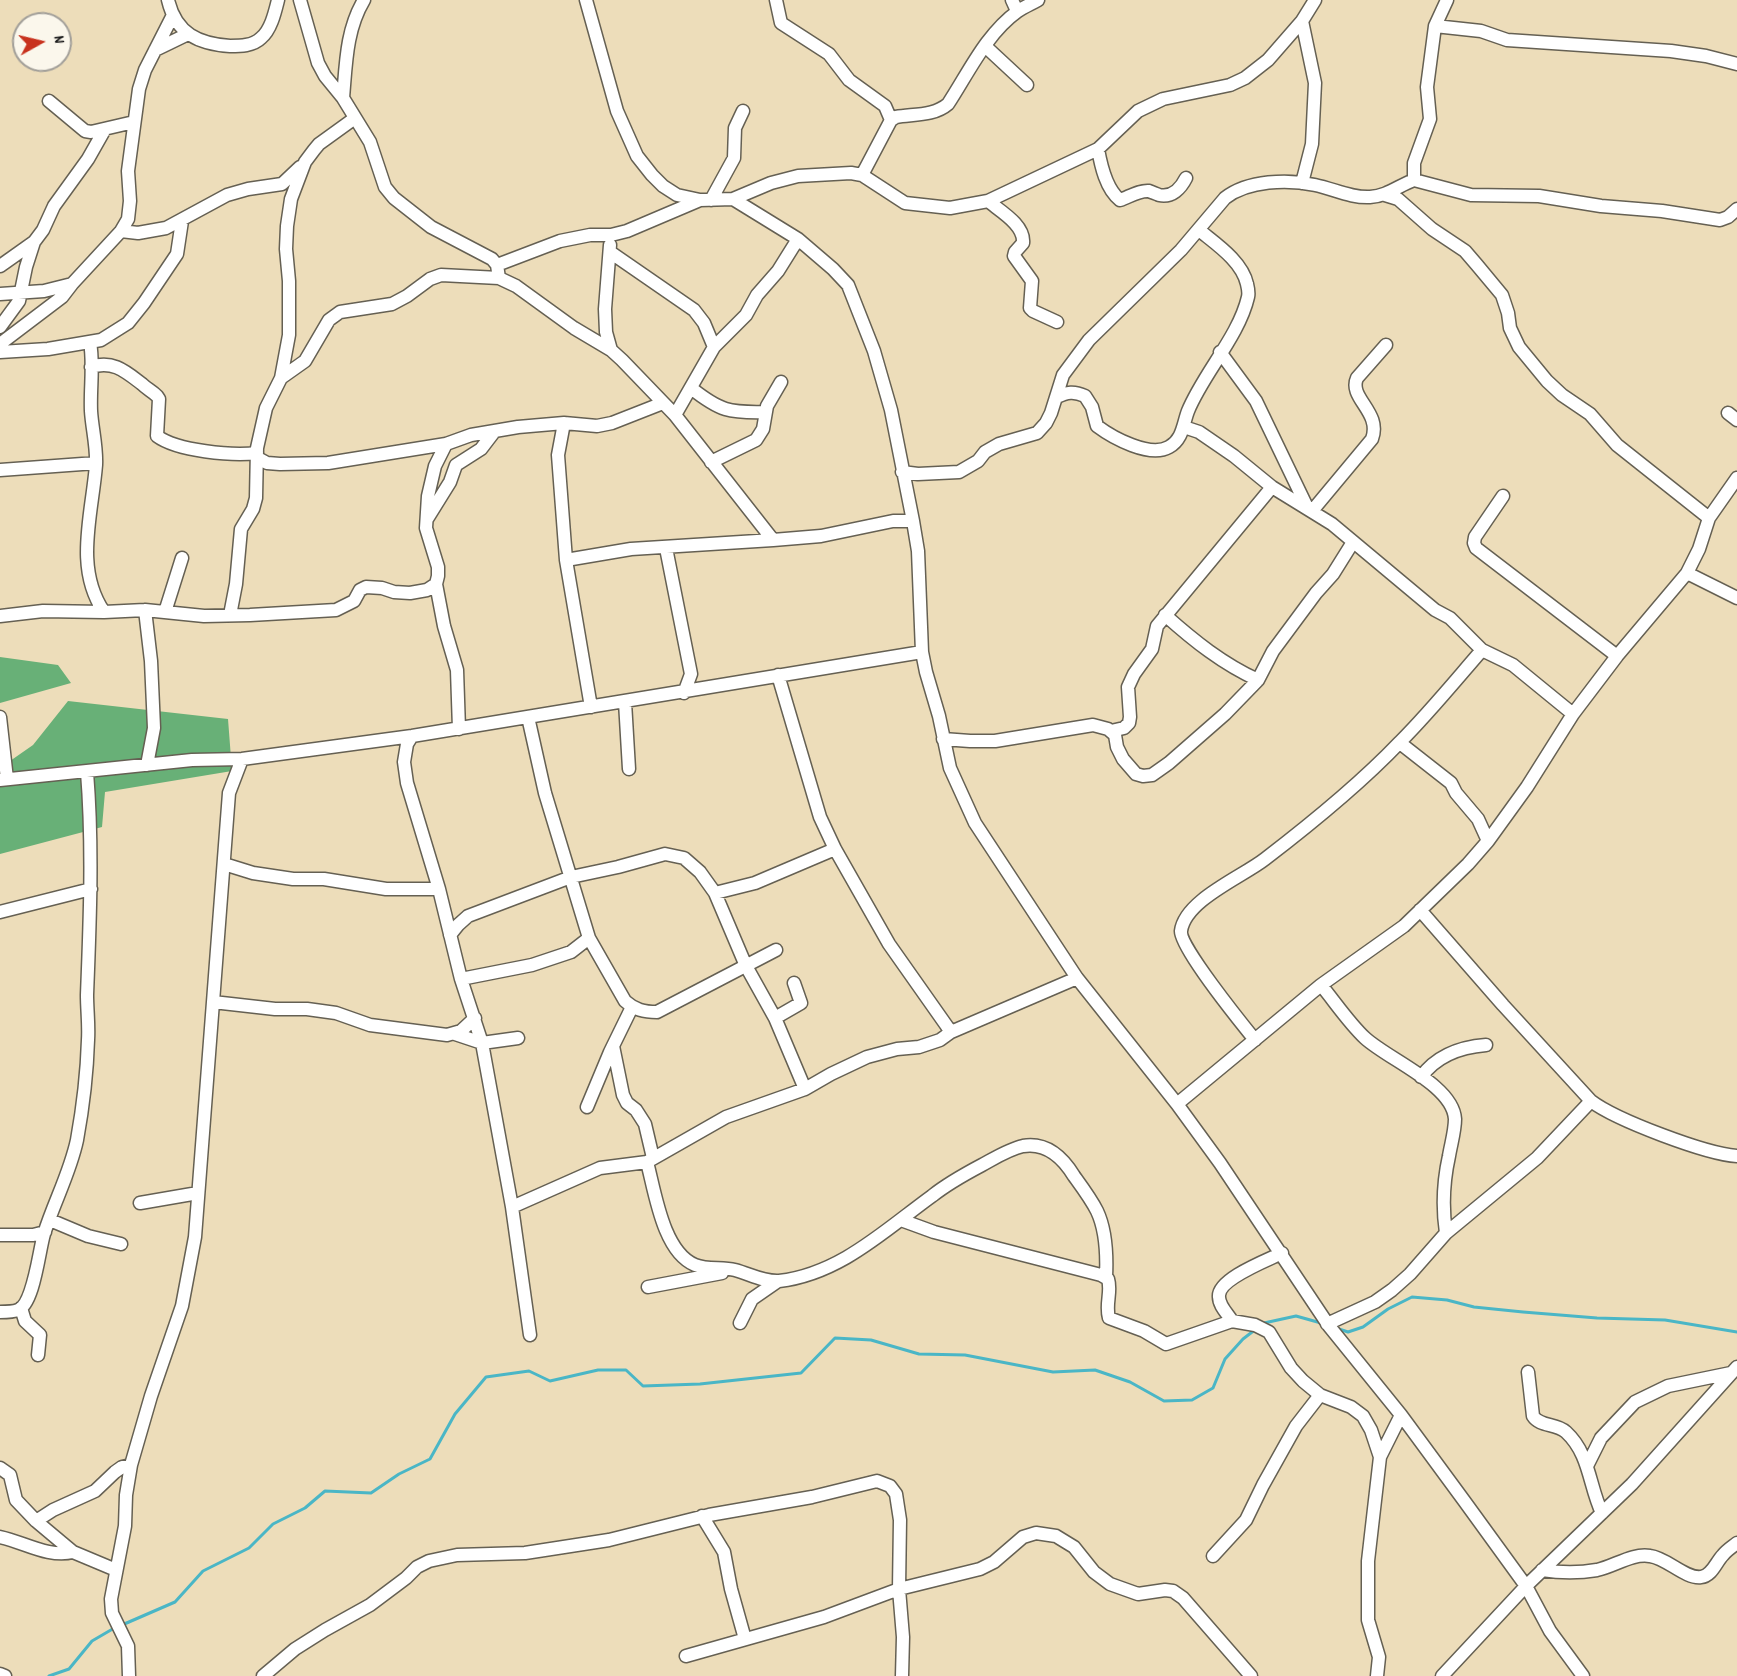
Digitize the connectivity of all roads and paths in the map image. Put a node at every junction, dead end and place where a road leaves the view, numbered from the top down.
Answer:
1 (168, 0) edge
2 (278, 0) edge
3 (300, 0) edge
4 (364, 0) edge
5 (586, 0) edge
6 (776, 0) edge
7 (1038, 0) edge
8 (1315, 0) edge
9 (1447, 0) edge
10 (1015, 6) edge
11 (173, 15) junction
12 (1302, 21) junction
13 (1435, 26) junction
14 (188, 34) junction
15 (985, 46) junction
16 (155, 50) junction
17 (1737, 64) edge
18 (1027, 85) dead end
19 (343, 98) junction
20 (49, 101) dead end
21 (743, 111) dead end
22 (355, 118) junction
23 (891, 120) junction
24 (134, 122) junction
25 (105, 129) junction
26 (1098, 149) junction
27 (305, 162) junction
28 (862, 175) junction
29 (1186, 178) dead end
30 (1413, 180) junction
31 (1302, 183) junction
32 (1385, 195) junction
33 (733, 199) junction
34 (706, 200) junction
35 (988, 201) junction
36 (1737, 208) edge
37 (182, 220) junction
38 (1199, 230) junction
39 (121, 231) junction
40 (611, 235) junction
41 (798, 239) junction
42 (34, 242) junction
43 (610, 252) junction
44 (497, 265) junction
45 (0, 266) edge
46 (499, 278) junction
47 (72, 284) junction
48 (21, 292) junction
49 (0, 294) edge
50 (1057, 322) dead end
51 (0, 327) edge
52 (90, 342) junction
53 (0, 344) edge
54 (1386, 345) dead end
55 (714, 347) junction
56 (611, 350) junction
57 (0, 352) edge
58 (1221, 352) junction
59 (91, 367) junction
60 (280, 378) junction
61 (781, 382) dead end
62 (691, 388) junction
63 (1057, 397) junction
64 (663, 403) junction
65 (765, 412) junction
66 (675, 415) junction
67 (564, 423) junction
68 (1184, 427) junction
69 (494, 432) junction
70 (446, 444) junction
71 (256, 455) junction
72 (711, 462) junction
73 (96, 463) junction
74 (0, 470) edge
75 (902, 472) junction
76 (1737, 478) edge
77 (1272, 487) junction
78 (1503, 496) dead end
79 (1310, 509) junction
80 (1709, 518) junction
81 (426, 521) junction
82 (913, 521) junction
83 (773, 540) junction
84 (1353, 542) junction
85 (666, 548) junction
86 (182, 558) dead end
87 (566, 560) junction
88 (1687, 573) junction
89 (436, 584) junction
90 (1737, 597) edge
91 (145, 610) junction
92 (104, 612) junction
93 (165, 612) junction
94 (230, 615) junction
95 (1165, 615) junction
96 (0, 616) edge
97 (1482, 650) junction
98 (922, 652) junction
99 (1617, 656) junction
100 (778, 675) junction
101 (1258, 680) junction
102 (684, 693) junction
103 (625, 702) junction
104 (591, 707) junction
105 (1573, 714) junction
106 (0, 717) edge
107 (528, 717) junction
108 (459, 729) junction
109 (1111, 731) junction
110 (412, 736) junction
111 (943, 739) junction
112 (1400, 743) junction
113 (242, 759) junction
114 (147, 765) junction
115 (629, 768) dead end
116 (87, 772) junction
117 (3, 780) edge
118 (1488, 841) junction
119 (835, 849) junction
120 (224, 864) junction
121 (571, 878) junction
122 (91, 889) junction
123 (439, 889) junction
124 (716, 893) junction
125 (1420, 910) junction
126 (0, 912) edge
127 (450, 935) junction
128 (589, 938) junction
129 (776, 950) dead end
130 (746, 966) junction
131 (1077, 978) junction
132 (461, 979) junction
133 (794, 983) dead end
134 (1321, 985) junction
135 (213, 1002) junction
136 (632, 1007) junction
137 (474, 1018) junction
138 (775, 1018) junction
139 (951, 1032) junction
140 (455, 1034) junction
141 (518, 1038) dead end
142 (1255, 1040) junction
143 (482, 1043) junction
144 (614, 1046) junction
145 (1486, 1046) dead end
146 (1421, 1077) junction
147 (805, 1089) junction
148 (1592, 1101) junction
149 (1177, 1104) junction
150 (587, 1107) dead end
151 (1737, 1156) edge
152 (650, 1160) junction
153 (198, 1193) junction
154 (140, 1203) dead end
155 (512, 1207) junction
156 (50, 1220) junction
157 (900, 1220) junction
158 (45, 1232) junction
159 (1446, 1233) junction
160 (0, 1235) edge
161 (121, 1244) dead end
162 (1282, 1254) junction
163 (735, 1270) junction
164 (1106, 1277) junction
165 (778, 1281) junction
166 (648, 1287) dead end
167 (21, 1308) junction
168 (0, 1312) edge
169 (1233, 1321) junction
170 (1326, 1322) junction
171 (740, 1323) dead end
172 (530, 1335) dead end
173 (38, 1355) dead end
174 (1734, 1370) edge
175 (1528, 1372) dead end
176 (1320, 1395) junction
177 (1401, 1415) junction
178 (1380, 1457) junction
179 (131, 1465) junction
180 (1587, 1466) junction
181 (0, 1468) edge
182 (1602, 1513) junction
183 (702, 1516) junction
184 (36, 1521) junction
185 (0, 1537) edge
186 (1737, 1543) edge
187 (73, 1552) junction
188 (1213, 1556) dead end
189 (116, 1570) junction
190 (1542, 1570) junction
191 (1526, 1586) junction
192 (899, 1589) junction
193 (745, 1639) junction
194 (686, 1656) dead end
195 (0, 1674) edge
196 (5, 1676) edge
197 (129, 1676) edge
198 (263, 1676) edge
199 (902, 1676) edge
200 (1251, 1676) edge
201 (1377, 1676) edge
202 (1442, 1676) edge
203 (1582, 1676) edge

1 - 11 street
2 - 14 street
3 - 19 street
4 - 19 street
5 - 34 street
6 - 23 street
7 - 10 street
8 - 12 street
9 - 13 street
10 - 15 street
11 - 14 street
11 - 16 street
12 - 26 street
12 - 31 street
13 - 17 street
13 - 30 street
14 - 16 street
15 - 18 street
15 - 23 street
16 - 24 street
19 - 22 street
20 - 25 street
21 - 34 street
22 - 27 street
22 - 44 street
23 - 28 street
24 - 25 street
24 - 39 street
25 - 42 street
26 - 29 street
26 - 35 street
27 - 37 street
27 - 60 street
28 - 33 street
28 - 35 street
30 - 32 street
30 - 36 street
31 - 32 street
31 - 38 street
32 - 80 street
33 - 34 street
33 - 41 street
34 - 40 street
35 - 50 street
37 - 39 street
37 - 52 street
38 - 58 street
38 - 63 street
39 - 47 street
40 - 43 street
40 - 44 street
41 - 55 street
41 - 75 street
42 - 45 street
42 - 48 street
43 - 55 street
43 - 56 street
44 - 46 street
46 - 56 street
46 - 60 street
47 - 48 street
47 - 53 street
48 - 49 street
48 - 51 street
52 - 57 street
52 - 59 street
54 - 79 street
55 - 62 street
56 - 64 street
58 - 68 street
58 - 79 street
59 - 71 street
59 - 73 street
60 - 71 street
61 - 65 street
62 - 65 street
62 - 66 street
63 - 68 street
63 - 75 street
64 - 66 street
64 - 67 street
65 - 72 street
66 - 72 street
67 - 69 street
67 - 87 street
68 - 77 street
69 - 70 street
69 - 81 street
70 - 71 street
70 - 81 street
71 - 94 street
72 - 83 street
73 - 74 street
73 - 92 street
75 - 82 street
76 - 80 street
77 - 79 street
77 - 95 street
78 - 99 street
79 - 84 street
80 - 88 street
81 - 89 street
82 - 83 street
82 - 98 street
83 - 85 street
84 - 97 street
84 - 101 street
85 - 87 street
85 - 102 street
86 - 93 street
87 - 104 street
88 - 90 street
88 - 99 street
89 - 94 street
89 - 108 street
91 - 92 street
91 - 93 street
91 - 114 street
92 - 96 street
93 - 94 street
95 - 101 street
95 - 109 street
97 - 105 street
97 - 112 street
98 - 100 street
98 - 111 street
99 - 105 street
100 - 102 street
100 - 119 street
101 - 109 street
102 - 103 street
103 - 104 street
103 - 115 street
104 - 107 street
105 - 118 street
106 - 117 street
107 - 108 street
107 - 121 street
108 - 110 street
109 - 111 street
110 - 113 street
110 - 123 street
111 - 131 street
112 - 118 street
112 - 142 street
113 - 114 street
113 - 120 street
114 - 116 street
116 - 117 street
116 - 122 street
118 - 125 street
119 - 124 street
119 - 139 street
120 - 123 street
120 - 135 street
121 - 124 street
121 - 127 street
121 - 128 street
122 - 126 street
122 - 156 street
123 - 127 street
124 - 130 street
125 - 134 street
125 - 148 street
127 - 132 street
128 - 132 street
128 - 136 street
129 - 130 street
130 - 136 street
130 - 138 street
131 - 139 street
131 - 149 street
132 - 137 street
133 - 138 street
134 - 142 street
134 - 146 street
135 - 140 street
135 - 153 street
136 - 144 street
137 - 140 street
137 - 143 street
138 - 147 street
139 - 147 street
140 - 143 street
141 - 143 street
142 - 149 street
143 - 155 street
144 - 150 street
144 - 152 street
145 - 146 street
146 - 159 street
147 - 152 street
148 - 151 street
148 - 159 street
149 - 162 street
152 - 155 street
152 - 163 street
153 - 154 street
153 - 179 street
155 - 172 street
156 - 158 street
156 - 161 street
157 - 164 street
157 - 164 street
157 - 165 street
158 - 160 street
158 - 167 street
159 - 170 street
162 - 169 street
162 - 170 street
163 - 165 street
163 - 166 street
164 - 169 street
165 - 171 street
167 - 168 street
167 - 173 street
169 - 176 street
170 - 177 street
174 - 180 street
174 - 182 street
175 - 180 street
176 - 178 street
176 - 188 street
177 - 178 street
177 - 191 street
178 - 201 street
179 - 184 street
179 - 189 street
180 - 182 street
181 - 184 street
182 - 190 street
183 - 192 street
183 - 193 street
183 - 198 street
184 - 187 street
185 - 187 street
186 - 190 street
187 - 189 street
189 - 197 street
190 - 191 street
191 - 202 street
191 - 203 street
192 - 193 street
192 - 199 street
192 - 200 street
193 - 194 street
195 - 196 street

